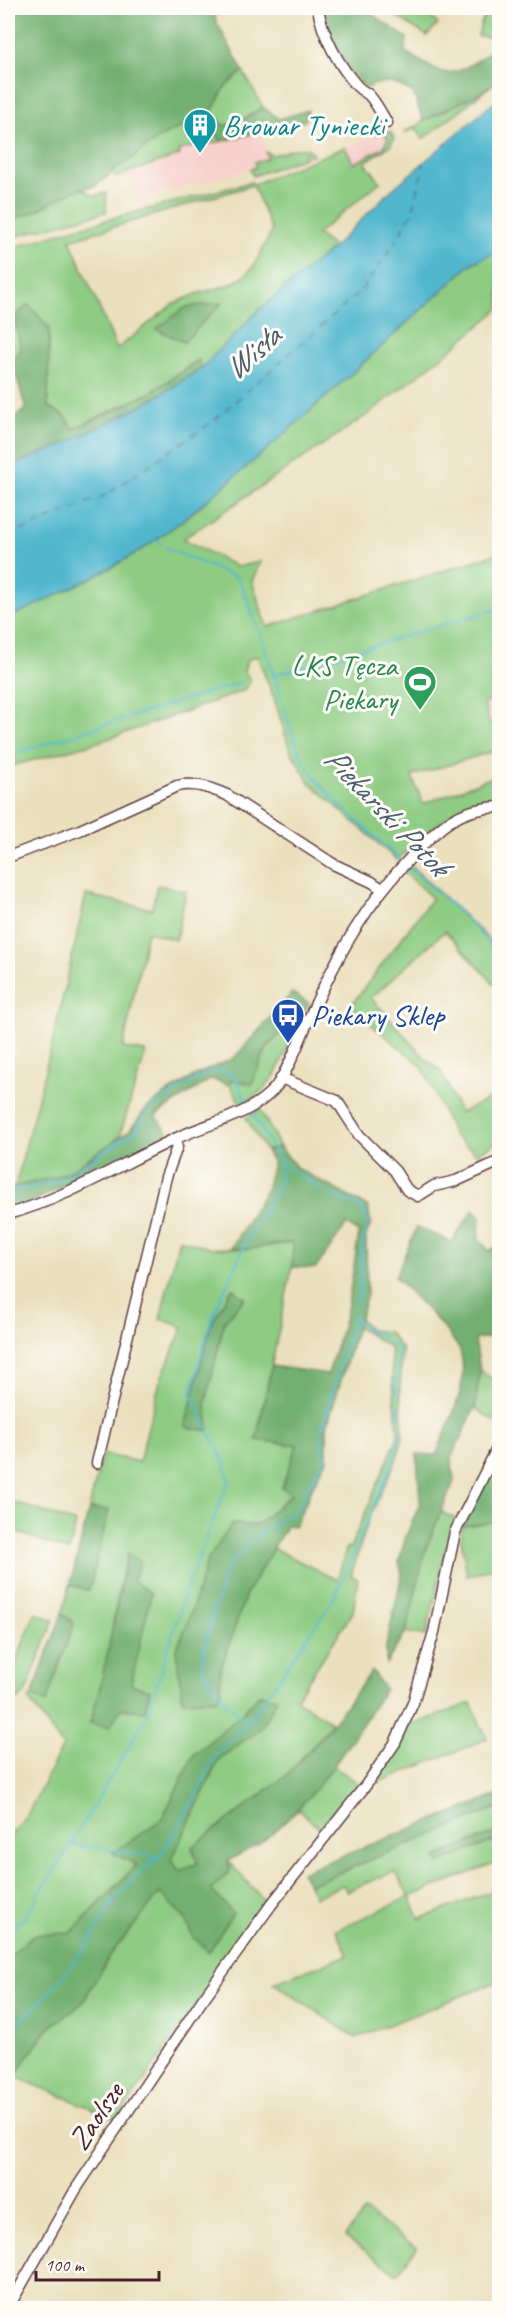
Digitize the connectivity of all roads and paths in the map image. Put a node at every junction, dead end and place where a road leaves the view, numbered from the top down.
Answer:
1 (318, 8) edge
2 (387, 123) dead end
3 (500, 807) edge
4 (8, 856) edge
5 (382, 888) junction
6 (281, 1078) junction
7 (174, 1139) junction
8 (500, 1161) edge
9 (8, 1214) edge
10 (500, 1443) edge
11 (97, 1463) dead end
12 (8, 2308) edge

1 - 2 street
3 - 5 street
4 - 5 street
5 - 6 street
6 - 7 street
6 - 8 street
7 - 9 street
7 - 11 street
10 - 12 street, Zaolsze

